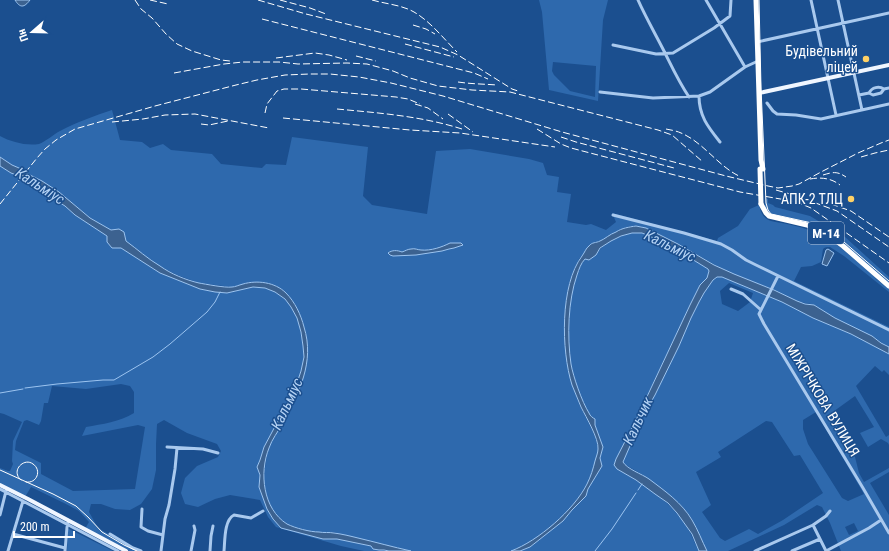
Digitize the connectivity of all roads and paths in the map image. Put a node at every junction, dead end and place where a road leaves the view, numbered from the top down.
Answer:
1 (638, 0) edge
2 (706, 0) edge
3 (731, 0) edge
4 (756, 0) edge
5 (812, 0) edge
6 (838, 0) edge
7 (889, 13) edge
8 (843, 23) junction
9 (719, 24) junction
10 (818, 29) junction
11 (757, 42) junction
12 (613, 45) dead end
13 (665, 53) junction
14 (758, 61) junction
15 (889, 65) edge
16 (745, 67) junction
17 (854, 72) junction
18 (828, 78) junction
19 (889, 88) edge
20 (884, 89) junction
21 (600, 92) dead end
22 (759, 93) junction
23 (869, 93) junction
24 (859, 95) junction
25 (699, 96) junction
26 (689, 97) junction
27 (767, 103) dead end
28 (889, 104) edge
29 (862, 110) junction
30 (836, 115) junction
31 (720, 142) dead end
32 (613, 215) dead end
33 (778, 276) junction
34 (889, 286) edge
35 (731, 289) dead end
36 (761, 310) junction
37 (889, 330) edge
38 (167, 447) dead end
39 (177, 448) junction
40 (218, 453) dead end
41 (0, 485) edge
42 (0, 488) edge
43 (7, 490) junction
44 (23, 501) junction
45 (142, 509) dead end
46 (263, 511) dead end
47 (830, 512) dead end
48 (0, 515) edge
49 (881, 520) junction
50 (69, 523) junction
51 (812, 525) junction
52 (194, 526) dead end
53 (213, 526) dead end
54 (889, 533) edge
55 (13, 534) junction
56 (110, 534) dead end
57 (163, 535) junction
58 (820, 539) junction
59 (65, 550) edge
60 (8, 551) edge
61 (118, 551) edge
62 (126, 551) edge
63 (141, 551) edge
64 (161, 551) edge
65 (191, 551) edge
66 (210, 551) edge
67 (224, 551) edge
68 (755, 551) edge
69 (792, 551) edge
70 (826, 551) edge

1 - 13 street
2 - 9 street
3 - 9 street
4 - 11 highway, М-14
5 - 10 street
6 - 8 street
7 - 8 street
8 - 10 street
8 - 17 street
9 - 13 street
9 - 16 street
10 - 11 street
10 - 18 street
11 - 14 highway, М-14
12 - 13 street
13 - 26 street
14 - 16 street
14 - 22 highway, М-14
15 - 17 main road
16 - 25 street
17 - 18 main road
17 - 24 street
18 - 22 main road
18 - 30 street
19 - 20 street
20 - 23 street
20 - 23 street
21 - 26 street
22 - 34 highway, М-14, bridge
23 - 24 street
24 - 29 street
25 - 26 street
25 - 31 street
27 - 30 street
28 - 29 street
29 - 30 street
32 - 33 street
33 - 36 street
33 - 37 street
35 - 36 street
36 - 49 street, МІЖРІЧКОВА ВУЛИЦЯ
38 - 39 street
39 - 40 street
39 - 57 street
41 - 43 main road
42 - 43 street
43 - 44 street
43 - 48 street
43 - 50 main road
44 - 50 street
44 - 55 street
45 - 57 street
46 - 67 street
47 - 51 street
49 - 54 street, МІЖРІЧКОВА ВУЛИЦЯ
49 - 70 street
50 - 59 street
50 - 61 street
50 - 62 main road
51 - 58 street
51 - 68 street
52 - 65 street
53 - 66 street
55 - 59 street
55 - 60 street
56 - 63 street
57 - 64 street
58 - 69 street
58 - 70 street

